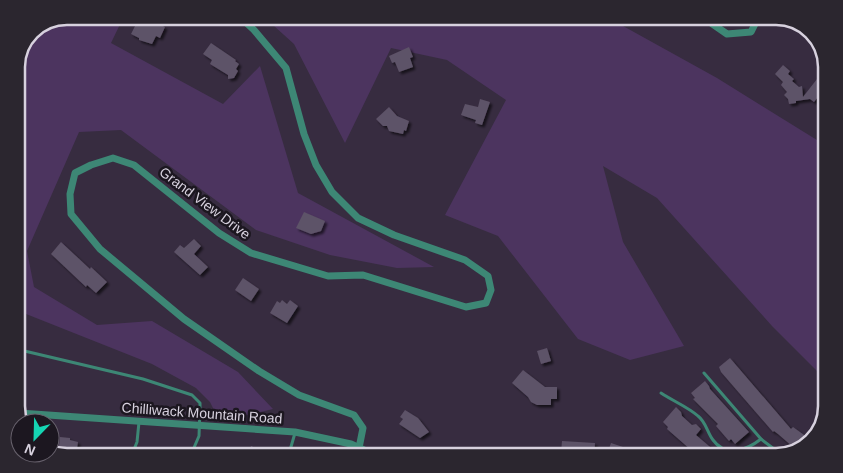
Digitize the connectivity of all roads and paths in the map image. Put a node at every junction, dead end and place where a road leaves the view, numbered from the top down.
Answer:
1 (249, 25) edge
2 (714, 25) edge
3 (754, 25) edge
4 (25, 351) edge
5 (704, 373) dead end
6 (661, 393) dead end
7 (60, 416) edge
8 (139, 422) junction
9 (200, 426) junction
10 (295, 432) junction
11 (761, 439) junction
12 (135, 448) edge
13 (194, 448) edge
14 (291, 448) edge
15 (359, 448) joint
16 (723, 448) edge
17 (748, 448) edge
18 (773, 448) edge

1 - 15 street, Grand View Drive
2 - 3 street
4 - 9 lane
5 - 11 lane
6 - 16 lane
7 - 8 street, Chilliwack Mountain Road
8 - 9 street, Chilliwack Mountain Road
8 - 12 lane
9 - 10 street, Chilliwack Mountain Road
9 - 13 lane
10 - 14 lane
10 - 15 street, Chilliwack Mountain Road
11 - 17 lane
11 - 18 lane

